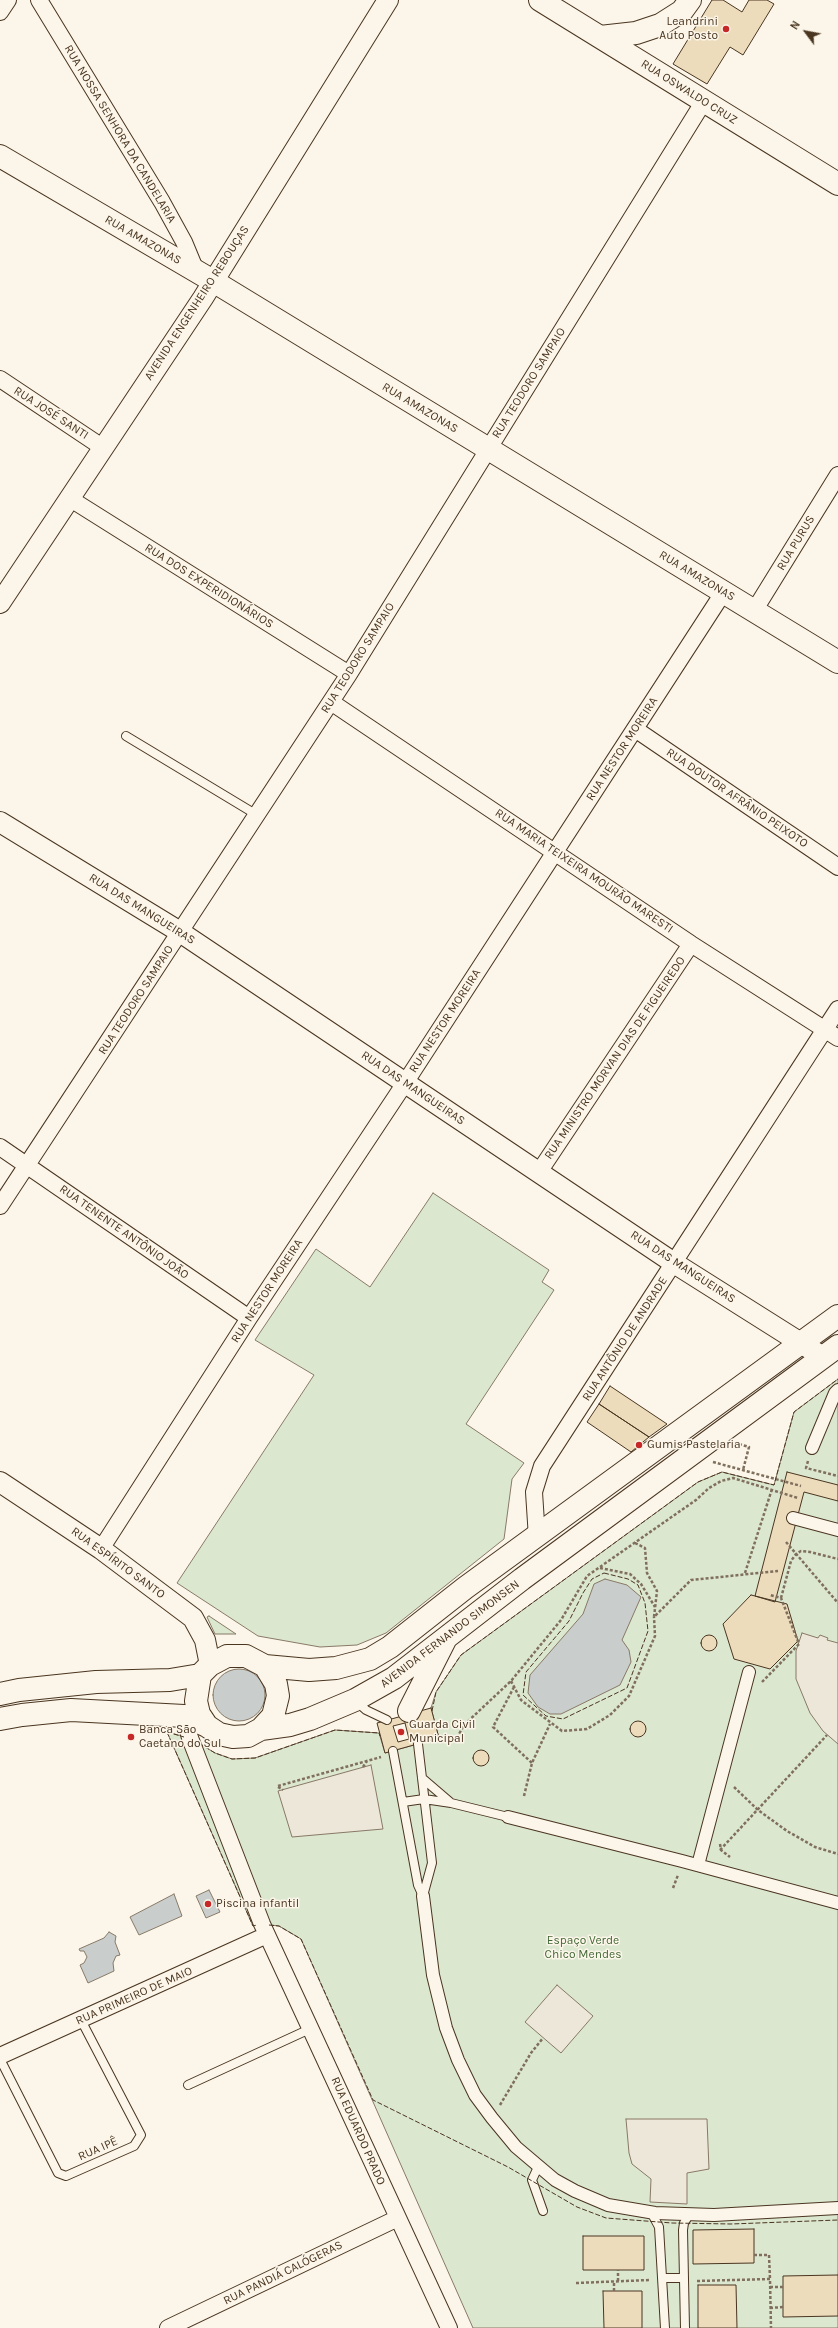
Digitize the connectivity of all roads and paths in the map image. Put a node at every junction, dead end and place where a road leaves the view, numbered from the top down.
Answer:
1 (8, 0) edge
2 (39, 0) edge
3 (388, 0) edge
4 (540, 0) edge
5 (690, 0) edge
6 (0, 12) edge
7 (600, 37) junction
8 (704, 101) junction
9 (0, 156) edge
10 (838, 184) edge
11 (204, 276) junction
12 (0, 379) edge
13 (102, 447) junction
14 (488, 449) junction
15 (838, 475) edge
16 (69, 498) junction
17 (724, 593) junction
18 (0, 603) edge
19 (754, 611) junction
20 (838, 662) edge
21 (349, 674) junction
22 (331, 702) junction
23 (635, 729) junction
24 (126, 736) dead end
25 (257, 815) junction
26 (0, 822) edge
27 (555, 852) junction
28 (838, 867) edge
29 (180, 932) junction
30 (691, 944) junction
31 (838, 1010) edge
32 (831, 1034) edge
33 (405, 1083) junction
34 (0, 1147) edge
35 (26, 1165) junction
36 (539, 1172) junction
37 (0, 1206) edge
38 (674, 1263) junction
39 (838, 1316) edge
40 (249, 1318) junction
41 (801, 1344) junction
42 (830, 1352) edge
43 (838, 1390) edge
44 (736, 1443) dead end
45 (812, 1448) dead end
46 (698, 1450) junction
47 (806, 1468) dead end
48 (743, 1470) junction
49 (838, 1476) edge
50 (1, 1486) edge
51 (801, 1486) dead end
52 (772, 1489) junction
53 (798, 1498) dead end
54 (793, 1518) dead end
55 (838, 1530) edge
56 (536, 1538) junction
57 (786, 1542) dead end
58 (635, 1543) junction
59 (101, 1549) junction
60 (796, 1554) junction
61 (838, 1559) edge
62 (600, 1568) junction
63 (778, 1571) dead end
64 (745, 1573) junction
65 (770, 1595) dead end
66 (781, 1598) junction
67 (838, 1603) edge
68 (655, 1608) junction
69 (654, 1617) junction
70 (446, 1638) junction
71 (265, 1666) junction
72 (205, 1670) junction
73 (749, 1672) dead end
74 (511, 1681) junction
75 (760, 1684) dead end
76 (514, 1687) junction
77 (0, 1694) edge
78 (356, 1700) junction
79 (410, 1712) dead end
80 (184, 1716) junction
81 (0, 1719) edge
82 (387, 1720) dead end
83 (550, 1724) junction
84 (207, 1726) junction
85 (261, 1729) junction
86 (827, 1734) dead end
87 (457, 1738) dead end
88 (418, 1744) dead end
89 (393, 1751) dead end
90 (386, 1757) dead end
91 (367, 1761) junction
92 (532, 1763) junction
93 (363, 1767) dead end
94 (422, 1778) junction
95 (736, 1779) dead end
96 (729, 1784) dead end
97 (734, 1786) junction
98 (283, 1790) dead end
99 (732, 1794) dead end
100 (524, 1796) dead end
101 (424, 1799) junction
102 (403, 1802) junction
103 (451, 1803) junction
104 (758, 1810) junction
105 (508, 1817) joint
106 (719, 1843) dead end
107 (721, 1850) junction
108 (838, 1854) edge
109 (732, 1858) dead end
110 (698, 1865) junction
111 (423, 1896) junction
112 (838, 1904) edge
113 (267, 1935) junction
114 (81, 2020) junction
115 (312, 2028) junction
116 (543, 2038) dead end
117 (0, 2058) edge
118 (188, 2085) dead end
119 (496, 2112) dead end
120 (538, 2167) junction
121 (838, 2208) edge
122 (543, 2211) dead end
123 (652, 2212) junction
124 (689, 2215) junction
125 (398, 2218) junction
126 (754, 2255) dead end
127 (618, 2270) dead end
128 (663, 2278) junction
129 (683, 2278) junction
130 (770, 2279) junction
131 (653, 2280) dead end
132 (614, 2281) junction
133 (618, 2281) junction
134 (692, 2281) dead end
135 (576, 2283) dead end
136 (770, 2287) junction
137 (783, 2287) dead end
138 (614, 2291) dead end
139 (783, 2307) dead end
140 (770, 2308) junction
141 (168, 2328) edge
142 (449, 2328) edge
143 (665, 2328) edge
144 (685, 2328) edge
145 (771, 2328) edge

1 - 6 street
2 - 11 street, RUA NOSSA SENHORA DA CANDELARIA
3 - 11 street, AVENIDA ENGENHEIRO REBOUÇAS
4 - 7 main road, RUA OSWALDO CRUZ
5 - 7 main road
7 - 8 main road, RUA OSWALDO CRUZ
8 - 10 main road, RUA OSWALDO CRUZ
8 - 14 street, RUA TEODORO SAMPAIO
9 - 11 main road, RUA AMAZONAS
11 - 13 street, AVENIDA ENGENHEIRO REBOUÇAS
11 - 14 main road, RUA AMAZONAS
12 - 13 street, RUA JOSÉ SANTI
13 - 16 street, AVENIDA ENGENHEIRO REBOUÇAS
14 - 17 main road, RUA AMAZONAS
14 - 21 street, RUA TEODORO SAMPAIO
15 - 19 street, RUA PURUS
16 - 18 street, AVENIDA ENGENHEIRO REBOUÇAS
16 - 21 street, RUA DOS EXPERIDIONÁRIOS
17 - 19 main road, RUA AMAZONAS
17 - 23 street, RUA NESTOR MOREIRA
19 - 20 main road, RUA AMAZONAS
21 - 22 street, RUA TEODORO SAMPAIO
22 - 25 street, RUA TEODORO SAMPAIO
22 - 27 street, RUA MARIA TEIXEIRA MOURÃO MARESTI
23 - 27 street, RUA NESTOR MOREIRA
23 - 28 street, RUA DOUTOR AFRÂNIO PEIXOTO
24 - 25 lane
25 - 29 street, RUA TEODORO SAMPAIO
26 - 29 street, RUA DAS MANGUEIRAS
27 - 30 street, RUA MARIA TEIXEIRA MOURÃO MARESTI
27 - 33 street, RUA NESTOR MOREIRA
29 - 33 street, RUA DAS MANGUEIRAS
29 - 35 street, RUA TEODORO SAMPAIO
30 - 32 street, RUA MARIA TEIXEIRA MOURÃO MARESTI
30 - 36 street, RUA MINISTRO MORVAN DIAS DE FIGUEIREDO
31 - 32 street, RUA ANTÔNIO DE ANDRADE
32 - 38 street, RUA ANTÔNIO DE ANDRADE
33 - 36 street, RUA DAS MANGUEIRAS
33 - 40 street, RUA NESTOR MOREIRA
34 - 35 street, RUA TENENTE ANTÔNIO JOÃO
35 - 37 street, RUA TEODORO SAMPAIO
35 - 40 street, RUA TENENTE ANTÔNIO JOÃO
36 - 38 street, RUA DAS MANGUEIRAS
38 - 41 street, RUA DAS MANGUEIRAS
38 - 56 street, RUA ANTÔNIO DE ANDRADE
39 - 41 main road
40 - 59 street, RUA NESTOR MOREIRA
41 - 42 street, RUA DAS MANGUEIRAS
41 - 56 main road
42 - 46 main road, AVENIDA FERNANDO SIMONSEN
43 - 45 street
44 - 48 path
46 - 48 path
46 - 70 main road, AVENIDA FERNANDO SIMONSEN
47 - 49 path
48 - 51 path
50 - 59 street, RUA ESPÍRITO SANTO
52 - 53 path
52 - 58 path
52 - 64 path
54 - 55 street
56 - 71 main road
57 - 60 path
58 - 62 path
58 - 68 path
59 - 72 street, RUA ESPÍRITO SANTO
60 - 61 path
60 - 66 path
60 - 67 path
62 - 68 path
62 - 74 path
63 - 64 path
64 - 69 path
65 - 66 path
66 - 75 path
68 - 69 path
69 - 83 path
70 - 78 main road, AVENIDA FERNANDO SIMONSEN
70 - 79 main road
71 - 72 main road
71 - 85 main road
72 - 77 main road
72 - 84 main road
73 - 110 street
74 - 76 path
74 - 87 path
76 - 83 path
76 - 92 path
78 - 82 lane
78 - 85 main road, AVENIDA FERNANDO SIMONSEN
80 - 81 main road, AVENIDA FERNANDO SIMONSEN
80 - 84 main road, AVENIDA FERNANDO SIMONSEN
80 - 113 street, RUA EDUARDO PRADO
83 - 92 path
84 - 85 main road, AVENIDA FERNANDO SIMONSEN
86 - 104 path
88 - 94 lane
89 - 102 lane
90 - 91 path
91 - 93 path
91 - 98 path
92 - 100 path
94 - 101 lane
94 - 103 lane
95 - 97 path
96 - 97 path
97 - 99 path
97 - 104 path
101 - 102 lane
101 - 103 lane
101 - 111 lane
102 - 111 lane
103 - 105 lane
104 - 107 path
104 - 108 path
105 - 110 street
106 - 107 path
107 - 109 path
110 - 112 street
111 - 120 street
113 - 114 street, RUA PRIMEIRO DE MAIO
113 - 115 street, RUA EDUARDO PRADO
114 - 117 street, RUA PRIMEIRO DE MAIO
114 - 117 lane, RUA IPÊ
115 - 118 lane
115 - 125 street, RUA EDUARDO PRADO
116 - 119 path
120 - 122 lane
120 - 123 street
121 - 124 street
123 - 124 street
123 - 128 lane
124 - 129 lane
125 - 141 street, RUA PANDIÁ CALÓGERAS
125 - 142 street, RUA EDUARDO PRADO
126 - 130 path
127 - 133 path
128 - 129 lane
128 - 143 lane
129 - 144 lane
130 - 134 path
130 - 136 path
131 - 133 path
132 - 133 path
132 - 135 path
132 - 138 path
136 - 137 path
136 - 140 path
139 - 140 path
140 - 145 path

